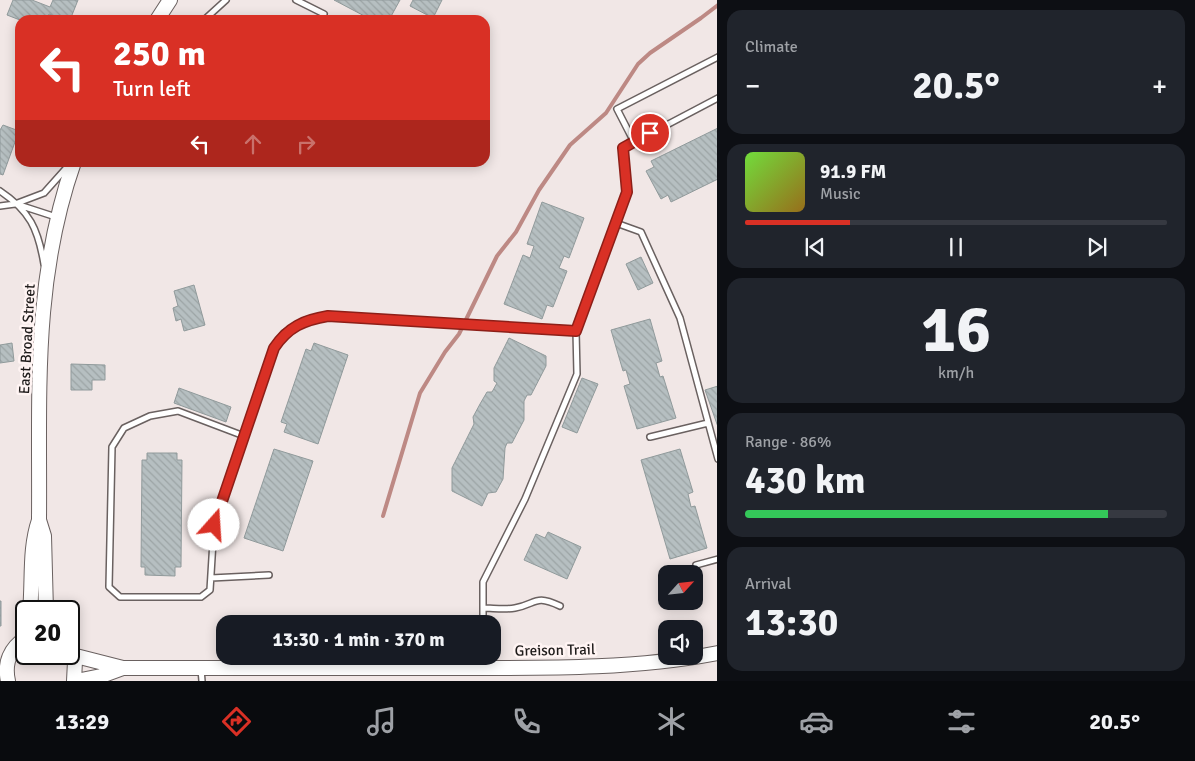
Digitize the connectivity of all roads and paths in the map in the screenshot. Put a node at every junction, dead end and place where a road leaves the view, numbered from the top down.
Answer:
1 (170, 0) edge
2 (226, 0) edge
3 (296, 0) edge
4 (324, 14) dead end
5 (160, 15) edge
6 (210, 15) edge
7 (717, 58) edge
8 (717, 99) edge
9 (634, 142) junction
10 (67, 167) edge
11 (71, 167) edge
12 (0, 191) edge
13 (15, 204) junction
14 (0, 206) edge
15 (56, 218) junction
16 (616, 223) junction
17 (46, 275) junction
18 (576, 331) junction
19 (708, 424) junction
20 (244, 436) junction
21 (650, 438) dead end
22 (717, 456) edge
23 (39, 520) junction
24 (717, 559) edge
25 (696, 565) dead end
26 (269, 575) dead end
27 (211, 578) junction
28 (31, 600) edge
29 (46, 600) edge
30 (560, 606) dead end
31 (483, 608) junction
32 (483, 615) edge
33 (14, 647) edge
34 (717, 653) edge
35 (80, 655) edge
36 (501, 663) edge
37 (75, 665) edge
38 (412, 665) edge
39 (122, 668) junction
40 (201, 674) edge
41 (8, 681) edge
42 (75, 681) edge

1 - 5 street
2 - 6 lane
3 - 4 lane
7 - 9 lane
8 - 9 lane
9 - 16 lane
10 - 13 lane
11 - 15 street, East Broad Street
12 - 13 lane
13 - 14 lane
13 - 15 lane
13 - 17 lane
15 - 17 street, East Broad Street
16 - 18 lane
16 - 19 lane
17 - 23 street, East Broad Street
18 - 20 lane
18 - 31 lane
19 - 21 lane
19 - 22 lane
20 - 27 lane
20 - 27 lane
23 - 28 street, East Broad Street
23 - 29 street, East Broad Street
24 - 25 lane
26 - 27 lane
30 - 31 lane
31 - 32 lane
33 - 41 street
34 - 36 street, Greison Trail
35 - 39 street, Greison Trail
37 - 42 street
38 - 40 street, Greison Trail
39 - 40 street, Greison Trail
39 - 42 street, Greison Trail

